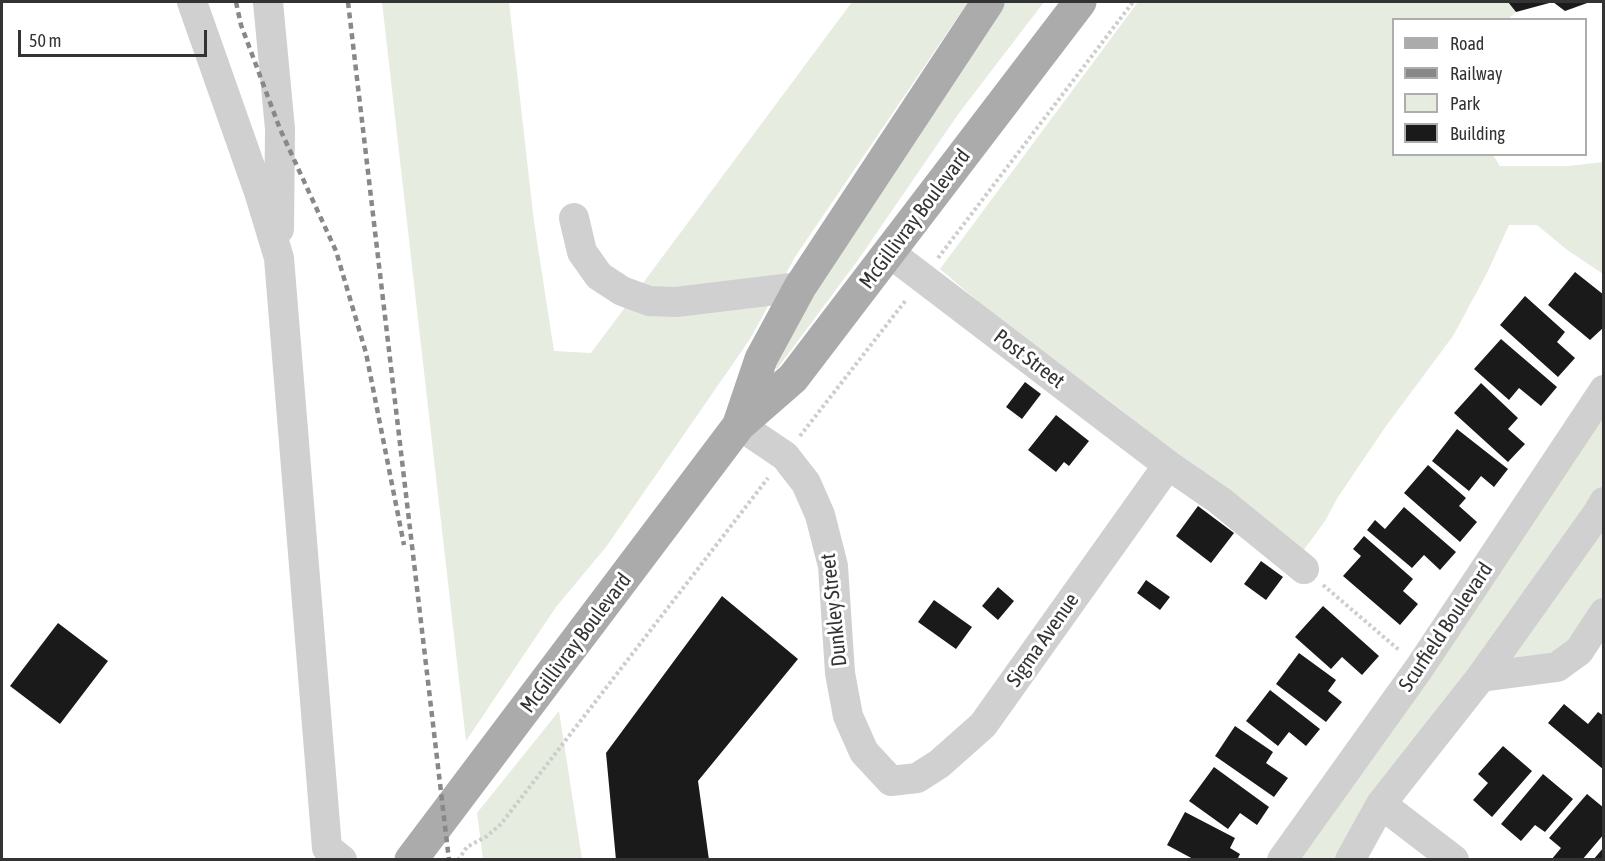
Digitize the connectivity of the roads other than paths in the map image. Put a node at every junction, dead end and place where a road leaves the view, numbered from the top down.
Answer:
1 (192, 2) edge
2 (268, 2) edge
3 (988, 2) edge
4 (1080, 2) edge
5 (574, 218) dead end
6 (890, 253) junction
7 (279, 258) junction
8 (800, 287) junction
9 (1604, 390) edge
10 (739, 425) junction
11 (1168, 465) junction
12 (1601, 517) edge
13 (1304, 569) road end
14 (1604, 613) edge
15 (1481, 677) junction
16 (891, 781) joint
17 (1382, 804) junction
18 (342, 860) edge
19 (411, 860) edge
20 (1282, 860) edge
21 (1350, 860) edge
22 (1454, 860) edge

1 - 7 street
2 - 7 street
3 - 8 main road, McGillivray Boulevard
4 - 6 main road, McGillivray Boulevard
5 - 8 street
6 - 10 main road, McGillivray Boulevard
6 - 11 street, Post Street
7 - 18 street
8 - 10 main road, McGillivray Boulevard
9 - 20 street, Scurfield Boulevard
10 - 16 street, Dunkley Street
10 - 19 main road, McGillivray Boulevard
11 - 13 street, Post Street
11 - 16 street, Sigma Avenue
12 - 15 street
14 - 15 street
15 - 17 street
17 - 21 street
17 - 22 street

